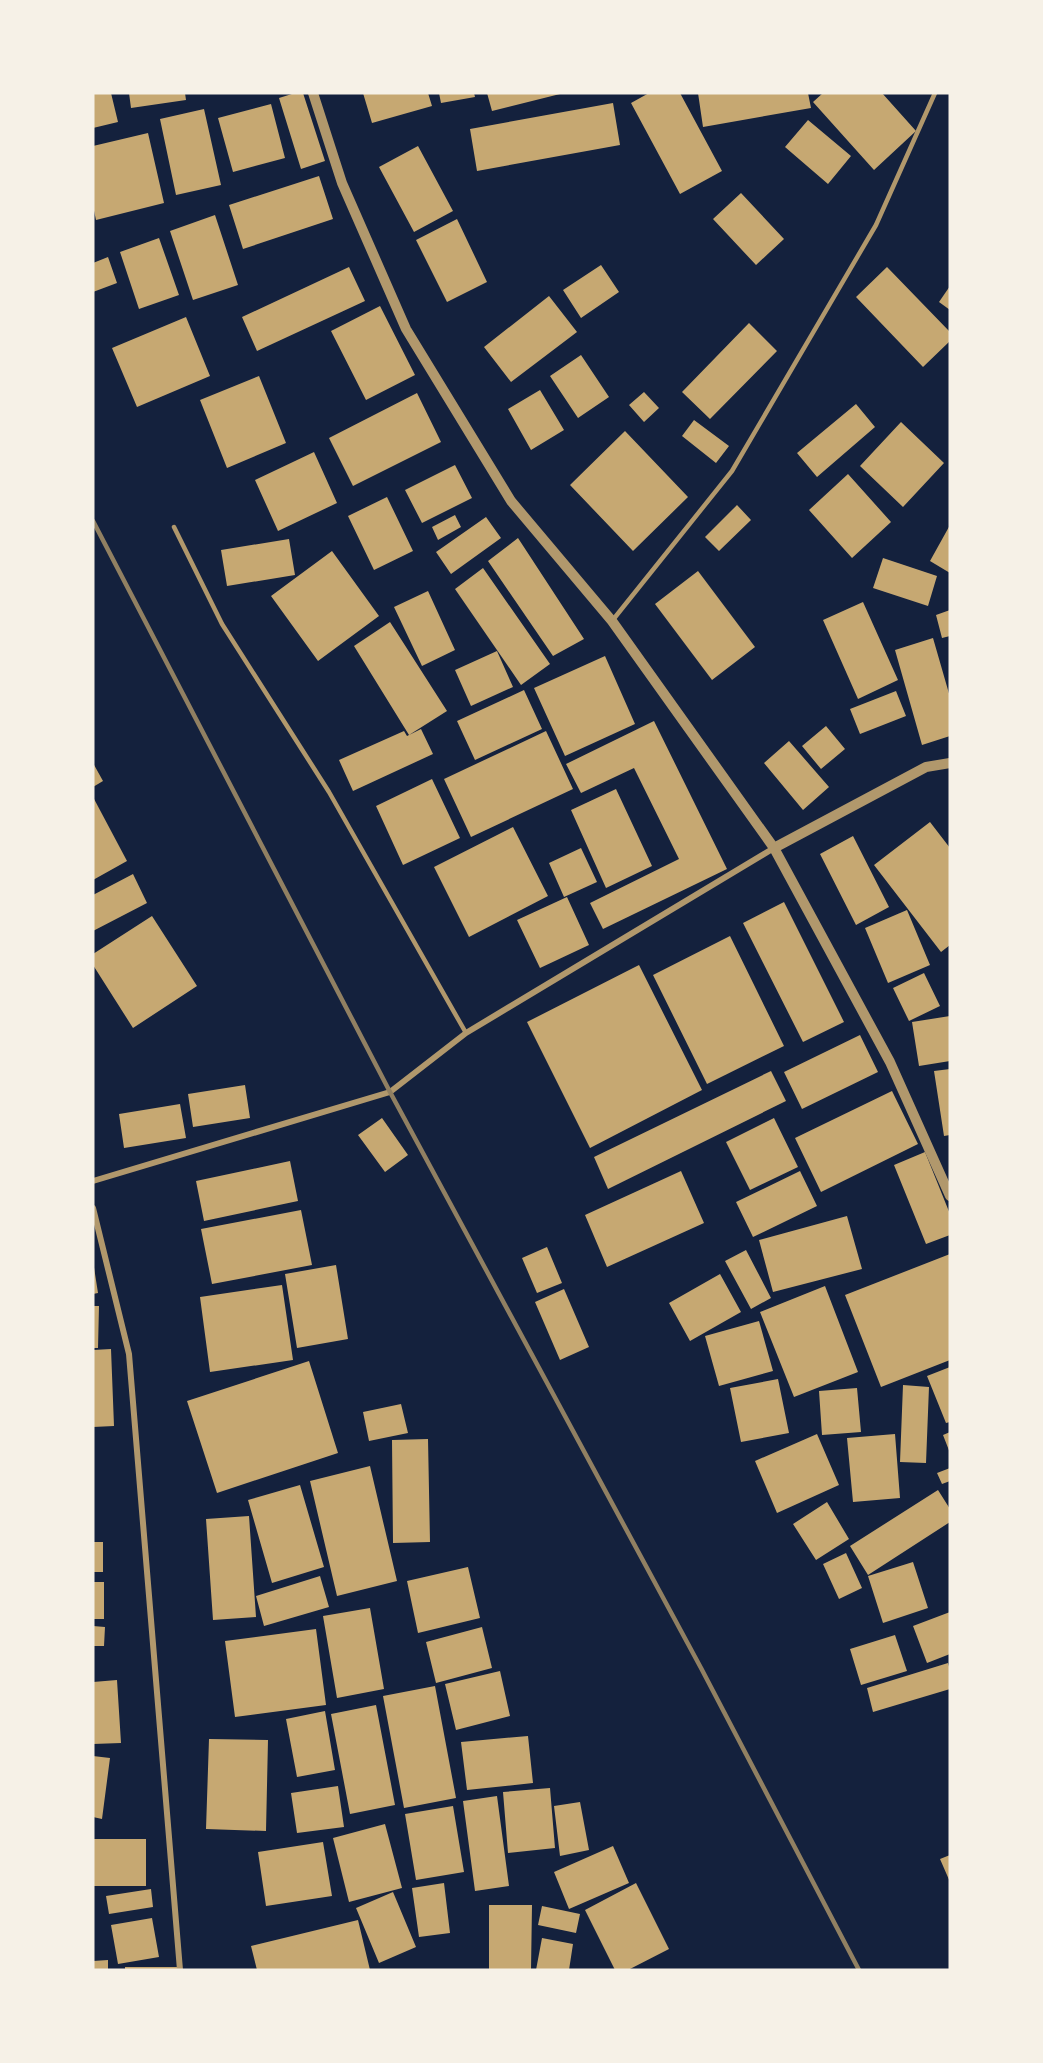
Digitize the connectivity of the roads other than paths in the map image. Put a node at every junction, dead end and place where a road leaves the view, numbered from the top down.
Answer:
1 (313, 93) edge
2 (935, 93) edge
3 (174, 527) dead end
4 (612, 621) junction
5 (950, 763) edge
6 (774, 848) junction
7 (466, 1033) junction
8 (93, 1181) edge
9 (950, 1196) edge
10 (93, 1208) edge
11 (180, 1970) edge

1 - 4 street
2 - 4 lane
3 - 7 lane
4 - 6 street
5 - 6 street
6 - 7 street
6 - 9 street
7 - 8 street
10 - 11 street

